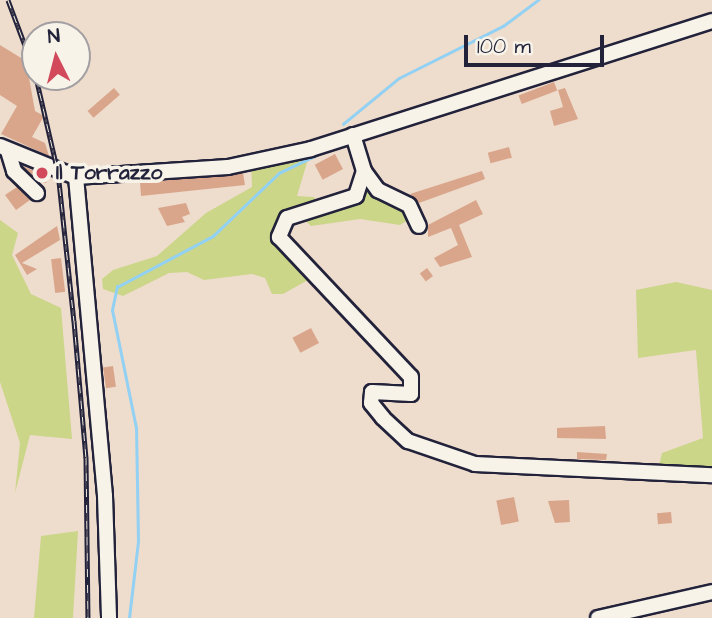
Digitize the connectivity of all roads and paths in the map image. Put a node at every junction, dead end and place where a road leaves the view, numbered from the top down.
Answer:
1 (712, 21) edge
2 (353, 135) junction
3 (4, 148) edge
4 (364, 172) junction
5 (76, 177) junction
6 (37, 194) dead end
7 (419, 226) dead end
8 (712, 475) edge
9 (712, 592) edge
10 (109, 618) edge
11 (598, 618) edge

1 - 2 street
2 - 4 street
2 - 5 street
3 - 5 street
3 - 6 street
4 - 7 street
4 - 8 street
5 - 10 street
9 - 11 street

